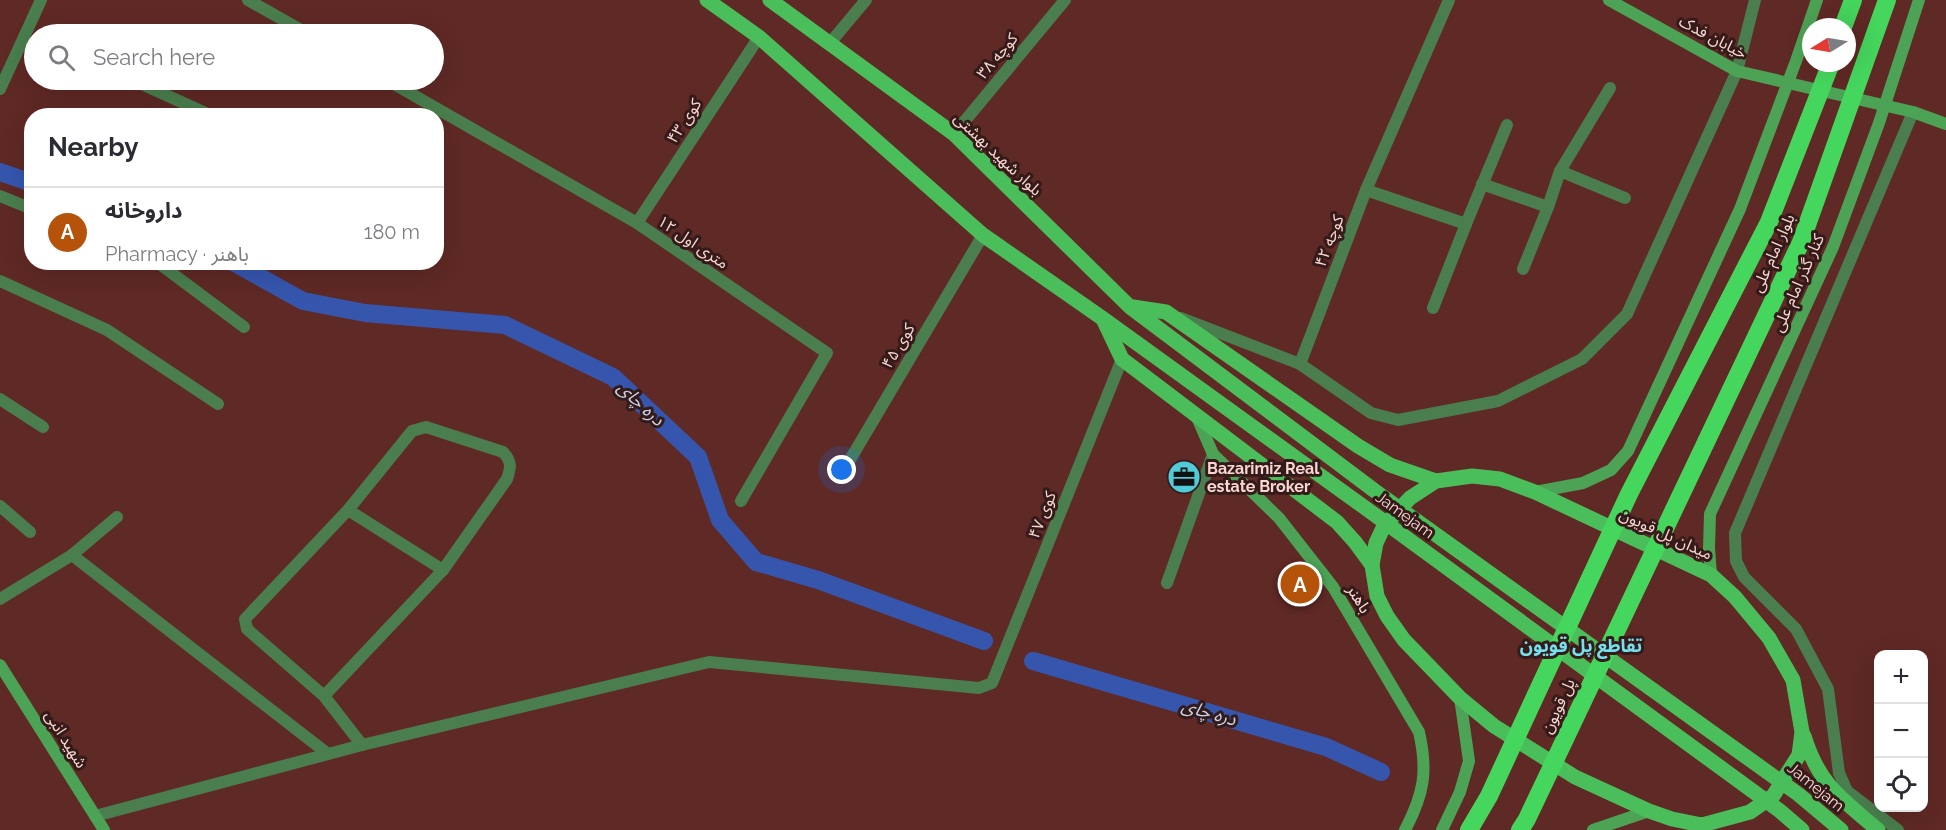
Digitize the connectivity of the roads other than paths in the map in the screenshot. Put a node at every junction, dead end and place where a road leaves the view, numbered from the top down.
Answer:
1 (41, 0) edge
2 (248, 0) edge
3 (707, 0) edge
4 (770, 0) edge
5 (866, 0) edge
6 (1065, 0) edge
7 (1449, 0) edge
8 (1609, 0) edge
9 (1755, 0) edge
10 (1816, 0) edge
11 (1853, 0) edge
12 (1887, 0) edge
13 (1919, 0) edge
14 (1846, 18) edge
15 (34, 24) edge
16 (290, 24) edge
17 (759, 37) junction
18 (830, 43) junction
19 (24, 46) edge
20 (1737, 71) junction
21 (1827, 72) edge
22 (1610, 88) dead end
23 (0, 89) edge
24 (155, 90) edge
25 (404, 90) edge
26 (194, 108) edge
27 (436, 108) edge
28 (1913, 112) junction
29 (444, 113) edge
30 (1946, 124) edge
31 (1508, 125) dead end
32 (954, 134) junction
33 (1560, 171) junction
34 (1482, 184) junction
35 (1366, 190) junction
36 (0, 196) edge
37 (1625, 198) dead end
38 (24, 206) edge
39 (1548, 207) junction
40 (637, 223) junction
41 (1466, 224) junction
42 (983, 235) junction
43 (1523, 269) dead end
44 (168, 270) edge
45 (0, 281) edge
46 (1130, 307) junction
47 (1433, 308) dead end
48 (1166, 312) junction
49 (1102, 318) junction
50 (244, 327) dead end
51 (1122, 359) junction
52 (1300, 364) junction
53 (0, 399) edge
54 (218, 404) dead end
55 (1196, 414) junction
56 (43, 427) dead end
57 (1213, 454) junction
58 (841, 475) dead end
59 (1436, 481) junction
60 (1535, 492) junction
61 (1629, 494) joint
62 (741, 501) dead end
63 (0, 506) edge
64 (348, 510) junction
65 (1671, 512) joint
66 (117, 517) dead end
67 (30, 532) dead end
68 (72, 555) junction
69 (1372, 566) junction
70 (443, 570) junction
71 (1711, 575) junction
72 (1167, 583) dead end
73 (0, 599) edge
74 (0, 665) edge
75 (324, 696) junction
76 (1460, 698) junction
77 (1802, 732) junction
78 (362, 745) junction
79 (328, 754) junction
80 (1648, 811) junction
81 (95, 816) junction
82 (1523, 825) edge
83 (1702, 825) junction
84 (104, 830) edge
85 (1405, 830) edge
86 (1442, 830) edge
87 (1469, 830) edge
88 (1593, 830) edge
89 (1719, 830) edge
90 (1802, 830) edge
91 (1841, 830) edge
92 (1878, 830) edge
93 (1898, 830) edge

1 - 15 street
2 - 16 street
3 - 17 main road
4 - 18 main road, بلوار شهید بهشتی
5 - 18 street
6 - 32 street, کوچه ۳۸
7 - 35 street, کوچه ۴۲
8 - 20 main road, خیابان فدک
9 - 20 street
10 - 60 main road
11 - 14 highway
12 - 65 highway, بلوار امام علی
13 - 71 main road, کنار گذر امام علی
17 - 40 street, کوی ۴۳
17 - 42 main road
18 - 32 main road, بلوار شهید بهشتی
19 - 23 street
20 - 28 main road, خیابان فدک
20 - 52 street
21 - 61 highway, بلوار امام علی
22 - 33 street
24 - 26 street
25 - 27 street, ۱۲ متری اول
28 - 30 main road, خیابان فدک
28 - 93 street
29 - 40 street, ۱۲ متری اول
31 - 34 street
32 - 46 main road, بلوار شهید بهشتی
33 - 37 street
33 - 39 street
34 - 39 street
34 - 41 street
35 - 41 street
35 - 52 street, کوچه ۴۲
36 - 38 street
39 - 43 street
40 - 62 street, ۱۲ متری اول
41 - 47 street
42 - 49 main road, Jamejam
42 - 58 street, کوی ۴۵
44 - 50 street
45 - 54 street
46 - 48 main road
46 - 91 main road, Jamejam
48 - 52 street
48 - 59 main road
49 - 51 main road
49 - 90 main road, Jamejam
51 - 55 main road
51 - 78 street, کوی ۴۷
53 - 56 street
55 - 57 main road, باهنر
55 - 69 main road
57 - 72 street
57 - 85 main road, باهنر
59 - 60 main road, میدان پل قویون
59 - 69 main road, میدان پل قویون
60 - 71 main road, میدان پل قویون
61 - 87 highway, پل قویون
63 - 67 street
64 - 70 street
64 - 70 street
64 - 75 street
65 - 82 highway, پل قویون
66 - 68 street
68 - 73 street
68 - 79 street
69 - 76 main road
70 - 75 street
71 - 77 main road, میدان پل قویون
74 - 81 main road, شهید انبی
75 - 78 street
76 - 80 main road
76 - 86 main road
77 - 83 main road, میدان پل قویون
77 - 92 main road
78 - 79 street
79 - 81 street
80 - 83 main road
80 - 88 main road
81 - 84 main road, شهید انبی
83 - 89 main road

